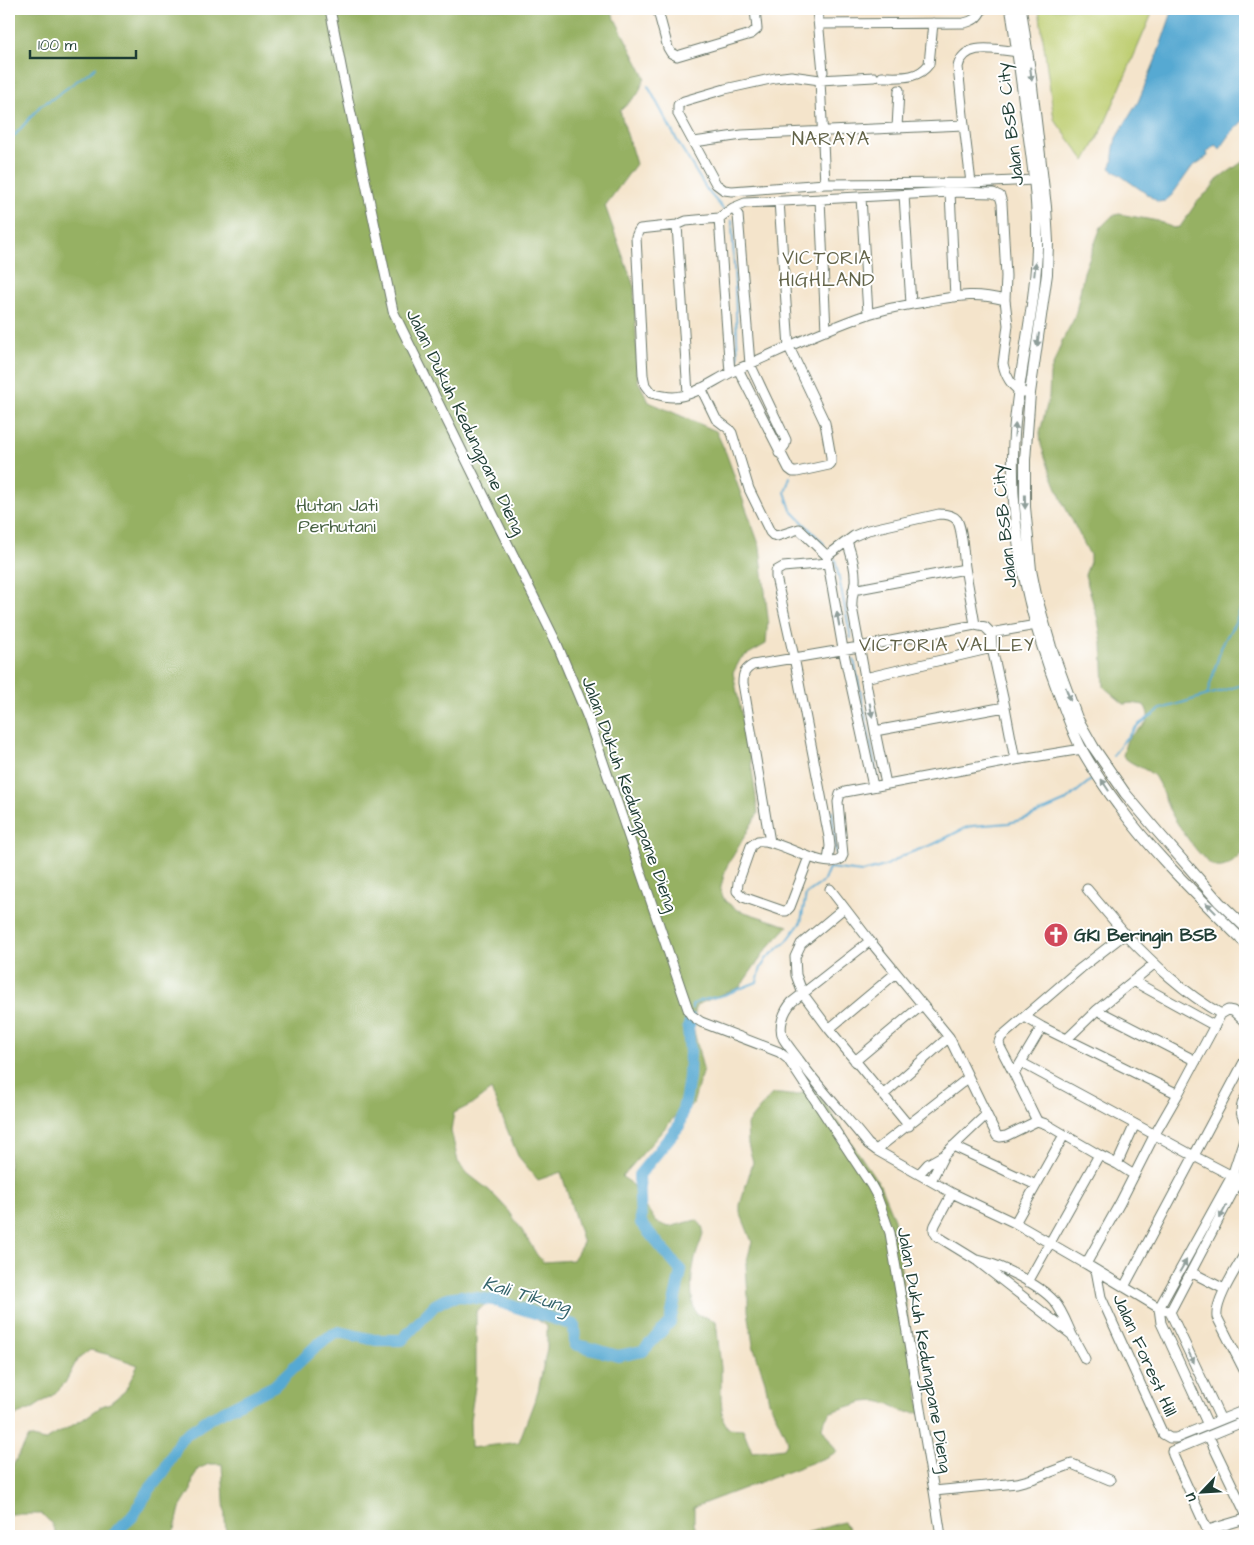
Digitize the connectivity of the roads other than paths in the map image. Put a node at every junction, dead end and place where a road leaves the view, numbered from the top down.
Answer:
1 (330, 9) edge
2 (755, 9) edge
3 (817, 9) edge
4 (982, 9) edge
5 (1011, 9) edge
6 (1021, 9) edge
7 (660, 10) edge
8 (933, 23) junction
9 (819, 24) junction
10 (1023, 52) junction
11 (821, 76) junction
12 (898, 90) dead end
13 (964, 125) junction
14 (898, 128) junction
15 (822, 131) junction
16 (694, 142) junction
17 (1034, 180) junction
18 (971, 183) junction
19 (825, 184) junction
20 (950, 192) junction
21 (904, 195) junction
22 (861, 197) junction
23 (820, 199) junction
24 (779, 201) junction
25 (734, 208) junction
26 (719, 218) junction
27 (677, 224) junction
28 (955, 297) junction
29 (1005, 300) junction
30 (911, 304) junction
31 (868, 314) junction
32 (826, 331) junction
33 (789, 347) junction
34 (750, 364) junction
35 (1004, 370) junction
36 (734, 371) junction
37 (1021, 375) junction
38 (701, 388) junction
39 (1019, 391) junction
40 (688, 394) junction
41 (1030, 394) junction
42 (779, 453) junction
43 (847, 541) junction
44 (828, 560) junction
45 (965, 568) junction
46 (854, 590) junction
47 (1040, 624) junction
48 (975, 625) junction
49 (991, 633) junction
50 (859, 647) junction
51 (992, 648) junction
52 (843, 649) junction
53 (794, 657) junction
54 (865, 678) junction
55 (1006, 707) junction
56 (875, 730) junction
57 (1082, 749) junction
58 (1015, 760) junction
59 (886, 784) junction
60 (874, 786) junction
61 (770, 842) junction
62 (809, 857) junction
63 (828, 861) junction
64 (830, 889) dead end
65 (1087, 889) dead end
66 (844, 908) junction
67 (1245, 928) edge
68 (1125, 934) junction
69 (870, 941) junction
70 (1245, 943) edge
71 (1154, 964) junction
72 (896, 973) junction
73 (1133, 980) junction
74 (803, 994) junction
75 (922, 1005) junction
76 (1097, 1010) junction
77 (1221, 1014) junction
78 (1025, 1016) junction
79 (1245, 1022) edge
80 (1042, 1026) junction
81 (1215, 1026) junction
82 (829, 1030) junction
83 (949, 1037) junction
84 (1067, 1038) junction
85 (855, 1061) junction
86 (1196, 1061) junction
87 (1022, 1063) junction
88 (1245, 1065) edge
89 (1014, 1074) junction
90 (968, 1078) junction
91 (1178, 1094) junction
92 (883, 1095) junction
93 (1245, 1098) edge
94 (986, 1115) junction
95 (1037, 1121) junction
96 (1245, 1122) edge
97 (1136, 1124) junction
98 (908, 1126) junction
99 (1155, 1134) junction
100 (1064, 1135) junction
101 (1245, 1136) edge
102 (953, 1146) junction
103 (876, 1150) junction
104 (944, 1155) junction
105 (1099, 1155) junction
106 (1194, 1156) junction
107 (1117, 1164) junction
108 (1245, 1169) edge
109 (919, 1174) junction
110 (1134, 1175) junction
111 (1239, 1180) edge
112 (931, 1181) junction
113 (1036, 1185) junction
114 (952, 1194) junction
115 (1014, 1223) junction
116 (1204, 1238) junction
117 (1051, 1243) junction
118 (1245, 1253) edge
119 (976, 1260) junction
120 (1086, 1264) junction
121 (1096, 1270) junction
122 (1191, 1272) junction
123 (1028, 1282) junction
124 (1124, 1287) junction
125 (1224, 1289) junction
126 (1159, 1308) junction
127 (1170, 1312) junction
128 (1072, 1335) junction
129 (1245, 1351) edge
130 (1085, 1359) dead end
131 (1241, 1361) junction
132 (1245, 1372) edge
133 (1245, 1410) edge
134 (1221, 1420) junction
135 (1245, 1421) edge
136 (1208, 1425) junction
137 (1210, 1437) junction
138 (1110, 1480) dead end
139 (934, 1491) junction
140 (1245, 1512) edge
141 (1245, 1519) edge
142 (1209, 1533) edge
143 (941, 1536) edge

1 - 139 street, Jalan Dukuh Kedungpane Dieng
2 - 7 street
3 - 9 street
4 - 8 street
5 - 10 street, Jalan BSB City
6 - 10 street, Jalan BSB City
8 - 9 street
8 - 11 street
9 - 11 street
10 - 13 street
10 - 17 street, Jalan BSB City
10 -> 41 street, Jalan BSB City
11 - 15 street
11 - 16 street
12 - 14 street
13 - 14 street
13 - 18 street
14 - 15 street
15 - 16 street
15 - 19 street
16 - 19 street
17 - 18 street
37 -> 17 street, Jalan BSB City
18 - 19 street
20 - 21 street
20 - 28 street
20 - 29 street
21 - 22 street
21 - 30 street
22 - 23 street
22 - 31 street
23 - 24 street
23 - 32 street
24 - 25 street
24 - 33 street
25 - 26 street
25 - 34 street
26 - 27 street
26 - 36 street
27 - 40 street
27 - 40 street
28 - 29 street
28 - 30 street
29 - 35 street
30 - 31 street
31 - 32 street
32 - 33 street
33 - 34 street
33 - 42 street
34 - 36 street
34 - 42 street
35 - 37 street
35 - 39 street
36 - 38 street
36 - 42 street
37 - 39 street, Jalan BSB City
38 - 40 street
38 - 44 street
39 - 41 street
47 -> 39 street, Jalan BSB City
41 -> 47 street, Jalan BSB City
43 - 44 street
43 - 45 street
43 - 46 street
52 -> 44 street
44 - 53 street
45 - 46 street
45 - 48 street
46 - 50 street
47 - 49 street
47 - 57 street, Jalan BSB City
47 -> 67 street, Jalan BSB City
48 - 49 street
48 - 50 street
49 - 51 street
50 - 52 street
50 - 54 street
51 - 54 street
51 - 55 street
52 - 53 street
52 - 60 street
53 - 61 street
53 - 63 street
54 -> 56 street
55 - 56 street
55 - 58 street
56 - 59 street
57 - 58 street
70 -> 57 street, Jalan BSB City
58 - 59 street
59 - 60 street
60 - 63 street
61 - 62 street
61 - 62 street
62 - 63 street
64 - 66 street
65 - 68 street
66 - 69 street
66 - 74 street
68 - 71 street
68 - 78 street
69 - 72 street
69 - 74 street, Jalan Forest Hill
71 - 73 street
71 - 77 street
72 - 75 street
72 - 82 street
73 - 76 street
73 - 81 street
74 - 82 street
74 - 103 street, Jalan Forest Hill
75 - 83 street
75 - 85 street
76 - 84 street
76 - 86 street
77 - 79 street
77 - 81 street
78 - 80 street
78 - 89 street
80 - 84 street
80 - 87 street
81 - 86 street
82 - 85 street
83 - 90 street
83 - 92 street
84 - 91 street
85 - 92 street
86 - 91 street
87 - 89 street
87 - 97 street
88 - 106 street, Jalan Forest Hill
89 - 95 street
90 - 94 street
90 - 98 street
91 - 99 street
92 - 98 street
93 - 96 street
94 - 95 street
94 - 102 street
95 - 100 street
97 - 99 street
97 - 107 street
98 - 103 street
99 - 106 street
99 - 110 street
100 - 105 street
100 - 113 street
101 - 111 street, Jalan Forest Hill
102 - 104 street
102 - 113 street
103 - 109 street, Jalan Forest Hill
104 - 109 street
104 - 112 street
105 - 107 street
105 - 117 street
106 - 111 street
106 - 124 street, Jalan Forest Hill
107 - 110 street
108 - 111 street, Jalan Forest Hill
109 - 112 street, Jalan Forest Hill
110 - 120 street
111 - 116 street, Jalan Forest Hill
112 - 114 street, Jalan Forest Hill
113 - 115 street
114 - 115 street, Jalan Forest Hill
114 - 119 street
115 - 117 street, Jalan Forest Hill
116 - 122 street, Jalan Forest Hill
126 -> 116 street, Jalan Forest Hill
117 - 120 street, Jalan Forest Hill
117 - 123 street
118 - 125 street
119 - 123 street
119 - 128 street
120 - 121 street, Jalan Forest Hill
121 - 124 street, Jalan Forest Hill
121 - 136 street, Jalan Forest Hill
122 - 125 street
122 - 127 street, Jalan Forest Hill
123 - 128 street
124 - 126 street, Jalan Forest Hill
125 - 131 street
126 - 127 street, Jalan Forest Hill
126 - 136 street, Jalan Forest Hill
127 -> 134 street
128 - 130 street
129 - 131 street
131 - 132 street
133 - 134 street, Jalan Forest Hill
134 - 136 street, Jalan Forest Hill
135 - 137 street
137 - 140 street
137 - 142 street
138 - 139 street
139 - 143 street, Jalan Dukuh Kedungpane Dieng
141 - 142 street

